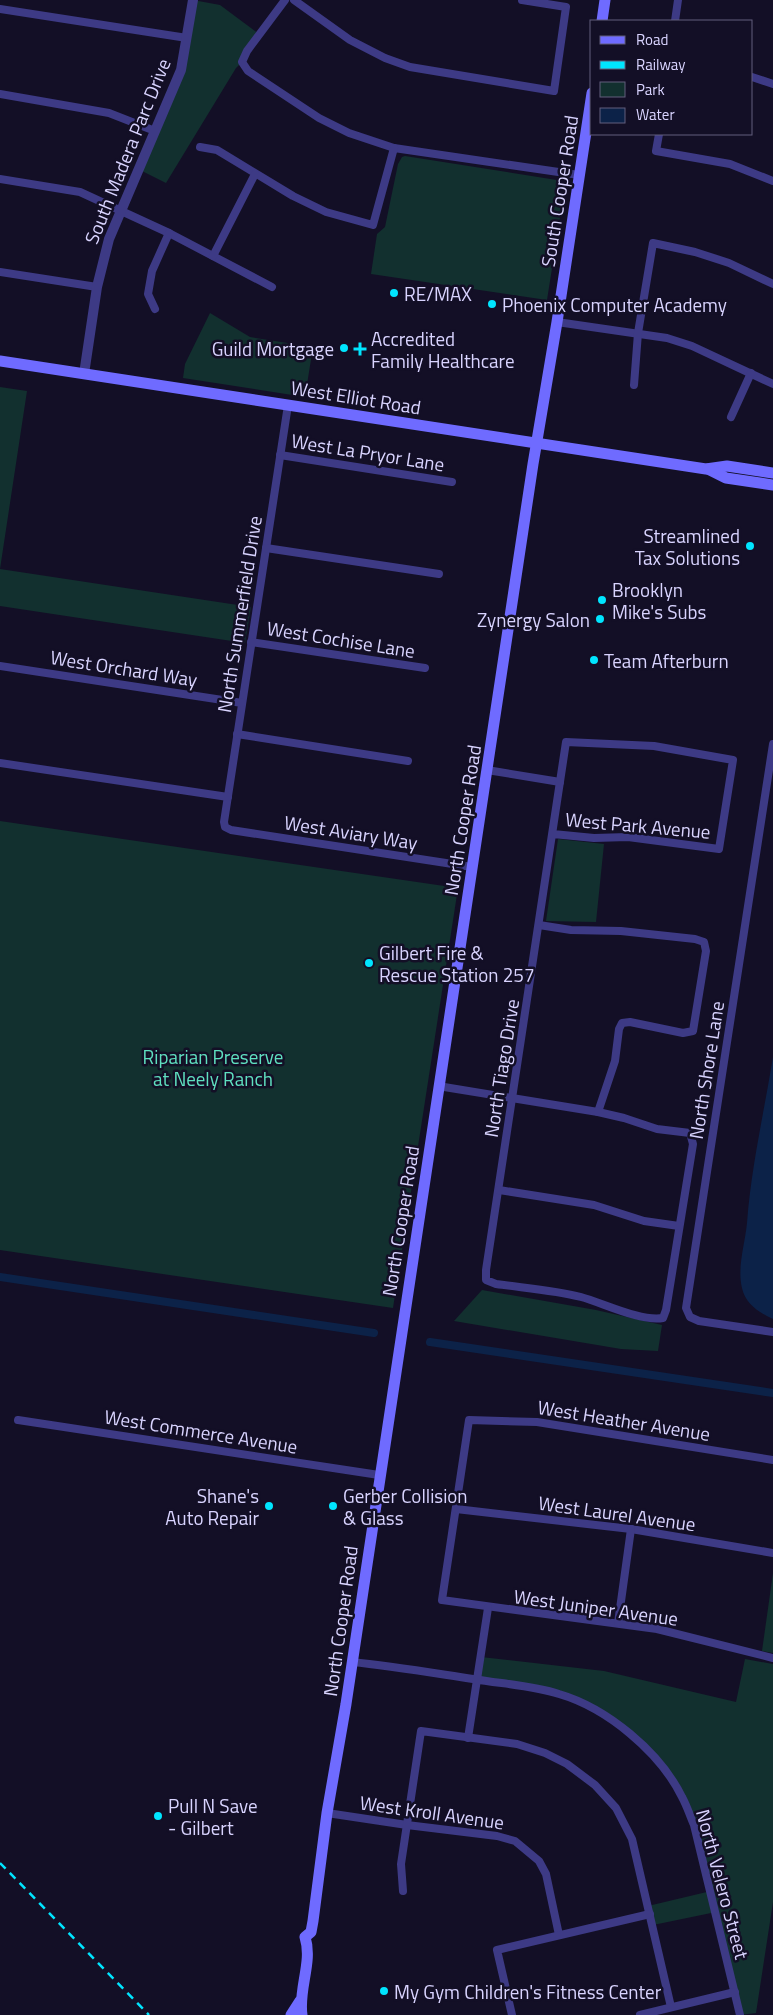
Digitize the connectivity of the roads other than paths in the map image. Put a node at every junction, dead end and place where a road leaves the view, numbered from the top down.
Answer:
1 (193, 0) edge
2 (285, 0) edge
3 (294, 0) edge
4 (522, 0) edge
5 (605, 0) edge
6 (678, 0) edge
7 (0, 9) edge
8 (602, 20) edge
9 (675, 20) edge
10 (187, 38) junction
11 (753, 77) edge
12 (773, 84) edge
13 (0, 94) edge
14 (590, 105) edge
15 (155, 131) junction
16 (659, 135) edge
17 (200, 148) dead end
18 (394, 148) junction
19 (255, 174) junction
20 (579, 174) junction
21 (0, 179) edge
22 (773, 181) edge
23 (121, 210) junction
24 (169, 233) junction
25 (213, 256) junction
26 (0, 272) edge
27 (773, 284) edge
28 (98, 287) junction
29 (272, 287) dead end
30 (155, 309) dead end
31 (557, 322) junction
32 (638, 333) junction
33 (0, 361) edge
34 (751, 373) junction
35 (84, 374) junction
36 (773, 384) edge
37 (634, 385) dead end
38 (288, 405) junction
39 (732, 416) dead end
40 (536, 442) junction
41 (280, 455) junction
42 (706, 469) junction
43 (773, 473) edge
44 (452, 482) dead end
45 (773, 485) edge
46 (266, 548) junction
47 (439, 574) dead end
48 (251, 642) junction
49 (0, 666) edge
50 (425, 668) dead end
51 (242, 703) junction
52 (238, 734) junction
53 (773, 744) edge
54 (408, 761) dead end
55 (0, 763) edge
56 (487, 770) junction
57 (560, 782) junction
58 (228, 797) junction
59 (225, 827) joint
60 (553, 834) junction
61 (719, 849) joint
62 (472, 867) junction
63 (539, 925) junction
64 (438, 1086) junction
65 (513, 1099) junction
66 (598, 1112) junction
67 (499, 1190) junction
68 (679, 1226) junction
69 (773, 1332) edge
70 (18, 1420) dead end
71 (773, 1460) edge
72 (379, 1475) junction
73 (456, 1509) junction
74 (631, 1529) junction
75 (773, 1553) edge
76 (488, 1608) junction
77 (618, 1623) junction
78 (773, 1658) edge
79 (352, 1662) junction
80 (478, 1680) junction
81 (468, 1738) junction
82 (327, 1813) junction
83 (407, 1825) junction
84 (403, 1891) dead end
85 (650, 1914) junction
86 (559, 1935) junction
87 (735, 1992) junction
88 (300, 2001) junction
89 (672, 2007) junction
90 (291, 2015) edge
91 (302, 2015) edge
92 (512, 2015) edge
93 (640, 2015) edge
94 (740, 2015) edge

1 - 10 street, South Madera Parc Drive
2 - 18 street
3 - 4 street
5 - 8 main road
6 - 9 street
7 - 10 street
10 - 15 street, South Madera Parc Drive
11 - 12 street
13 - 15 street
14 - 20 main road, South Cooper Road
15 - 23 street, South Madera Parc Drive
16 - 22 street
17 - 19 street
18 - 19 street
18 - 20 street
19 - 25 street
20 - 31 main road, South Cooper Road
21 - 23 street
23 - 24 street
23 - 28 street, South Madera Parc Drive
24 - 25 street
24 - 30 street
25 - 29 street
26 - 28 street
27 - 32 street
28 - 35 street, South Madera Parc Drive
31 - 32 street
31 - 40 main road, South Cooper Road
32 - 34 street
32 - 37 street
33 - 35 main road, West Elliot Road
34 - 36 street
34 - 39 street
35 - 38 main road, West Elliot Road
38 - 40 main road, West Elliot Road
38 - 41 street, North Summerfield Drive
40 - 42 main road, West Elliot Road
40 - 56 main road, North Cooper Road
41 - 44 street, West La Pryor Lane
41 - 46 street, North Summerfield Drive
42 - 43 main road, West Elliot Road
42 - 45 main road, West Elliot Road
46 - 47 street
46 - 48 street, North Summerfield Drive
48 - 50 street, West Cochise Lane
48 - 51 street, North Summerfield Drive
49 - 51 street, West Orchard Way
51 - 52 street, North Summerfield Drive
52 - 54 street
52 - 58 street, North Summerfield Drive
53 - 69 street, North Shore Lane
55 - 58 street
56 - 57 street
56 - 62 main road, North Cooper Road
57 - 60 street, North Tiago Drive
57 - 61 street, North Tiago Drive
58 - 59 street, North Summerfield Drive
59 - 62 street, West Aviary Way
60 - 61 street, West Park Avenue
60 - 63 street, North Tiago Drive
62 - 64 main road, North Cooper Road
63 - 65 street, North Tiago Drive
63 - 66 street
64 - 65 street
64 - 72 main road, North Cooper Road
65 - 66 street
65 - 67 street, North Tiago Drive
66 - 68 street
67 - 68 street
67 - 68 street, North Tiago Drive
70 - 72 street, West Commerce Avenue
71 - 73 street, West Heather Avenue
72 - 79 main road, North Cooper Road
73 - 74 street, West Laurel Avenue
73 - 76 street, West Juniper Avenue
74 - 75 street, West Laurel Avenue
74 - 77 street
76 - 77 street, West Juniper Avenue
76 - 80 street
77 - 78 street, West Juniper Avenue
79 - 80 street, North Velero Street
79 - 82 main road, North Cooper Road
80 - 81 street
80 - 87 street, North Velero Street
81 - 83 street
81 - 85 street
82 - 83 street, West Kroll Avenue
82 - 88 main road, North Cooper Road
83 - 84 street
83 - 86 street, West Kroll Avenue
85 - 86 street
85 - 89 street
86 - 92 street
87 - 89 street
87 - 94 street, North Velero Street
88 - 90 main road, North Cooper Road
88 - 91 main road, North Cooper Road
89 - 93 street

